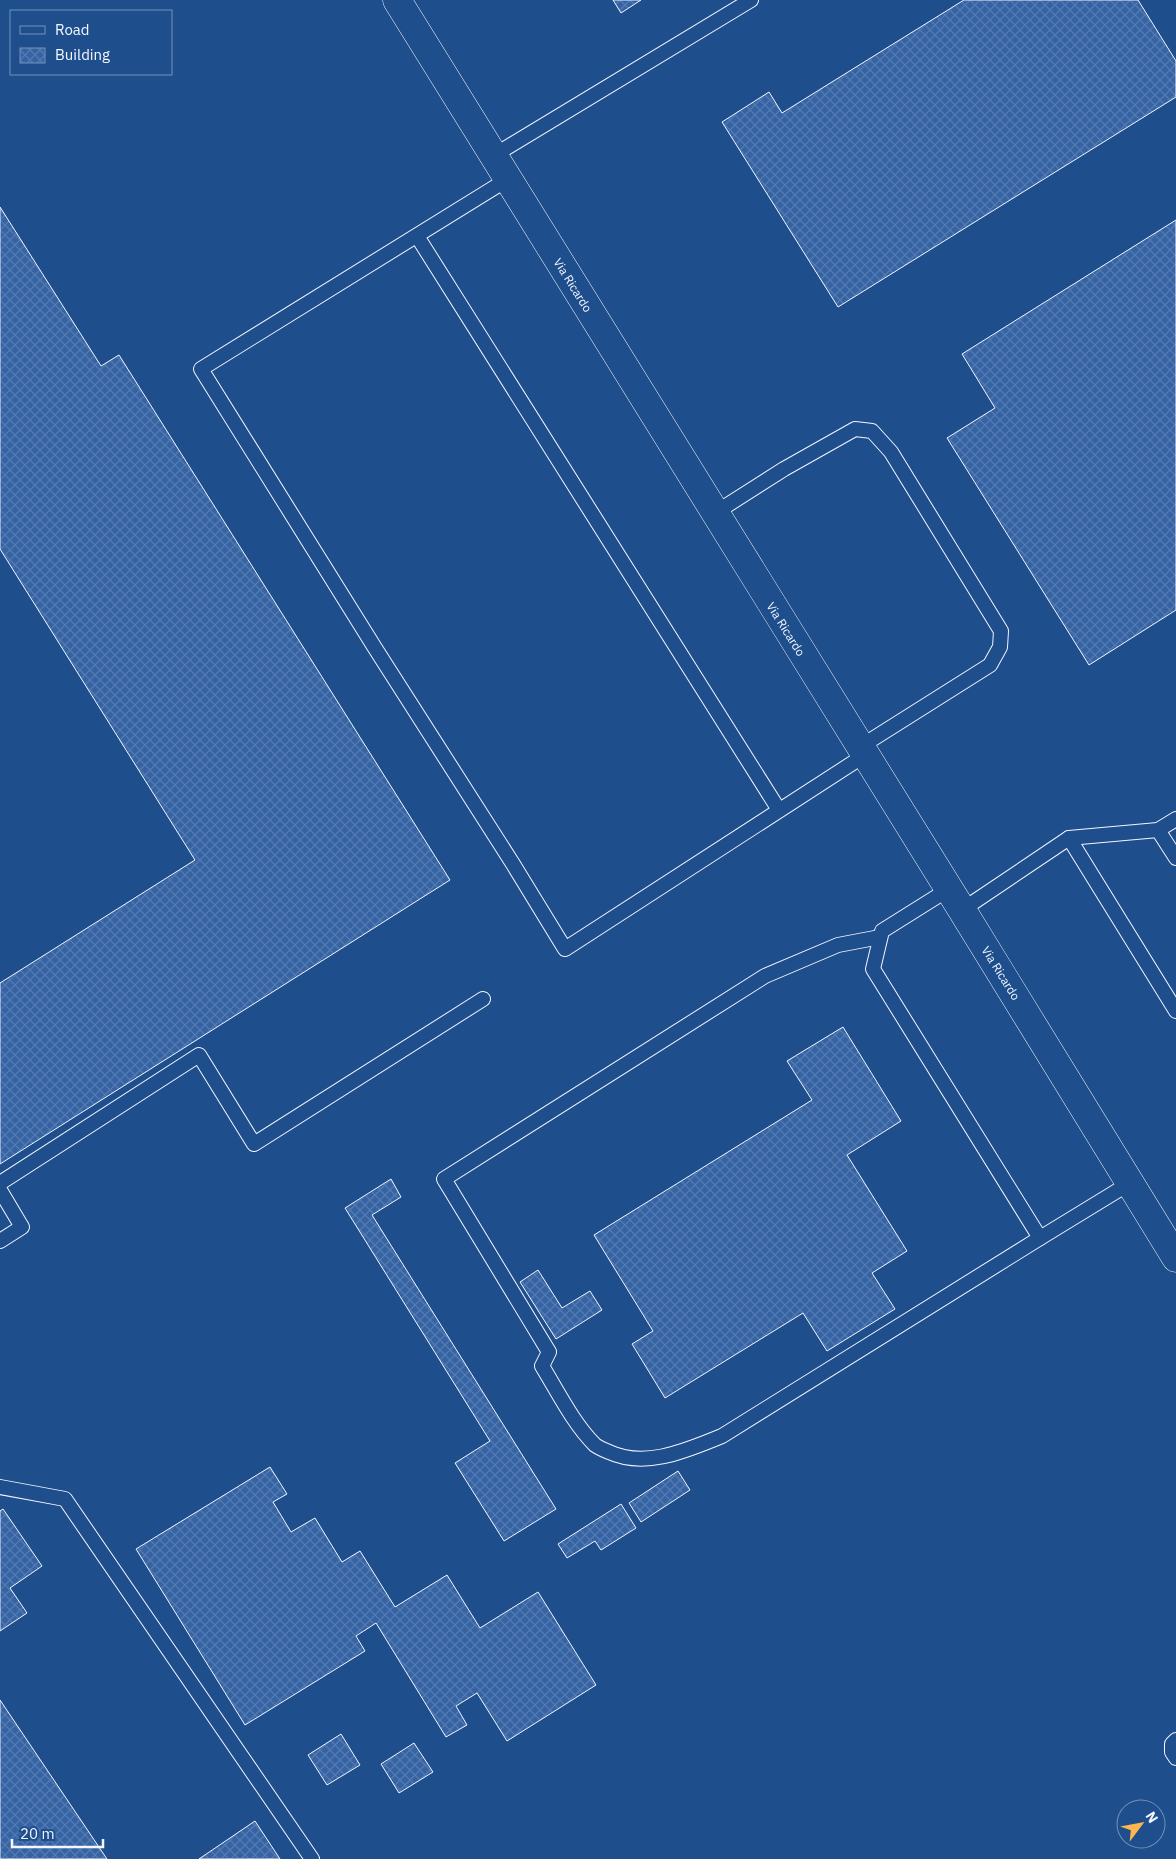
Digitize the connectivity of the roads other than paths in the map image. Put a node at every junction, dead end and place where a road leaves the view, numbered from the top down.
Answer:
1 (397, 0) edge
2 (750, 0) edge
3 (494, 156) junction
4 (508, 179) junction
5 (417, 236) junction
6 (715, 513) junction
7 (862, 751) junction
8 (779, 810) junction
9 (1176, 819) edge
10 (1158, 830) junction
11 (1069, 838) junction
12 (1176, 858) edge
13 (956, 899) junction
14 (880, 937) junction
15 (483, 1000) dead end
16 (1176, 1011) edge
17 (0, 1183) edge
18 (1130, 1183) junction
19 (0, 1190) edge
20 (1040, 1238) junction
21 (0, 1241) edge
22 (1176, 1258) edge
23 (0, 1487) edge
24 (1176, 1740) edge
25 (1176, 1758) edge
26 (312, 1859) edge

1 - 3 street, Via Ricardo
2 - 3 lane
3 - 4 street, Via Ricardo
4 - 5 lane
4 - 6 street, Via Ricardo
5 - 8 lane
5 - 8 lane
6 - 7 street, Via Ricardo
6 - 7 lane
7 - 8 lane
7 - 13 street, Via Ricardo
9 - 10 lane
10 - 11 lane
10 - 12 lane
11 - 13 lane
11 - 16 lane
13 - 14 lane
13 - 18 street, Via Ricardo
14 - 20 lane
14 - 20 lane
15 - 17 lane
18 - 20 lane
18 - 22 street, Via Ricardo
19 - 21 lane
23 - 26 lane
24 - 25 lane

